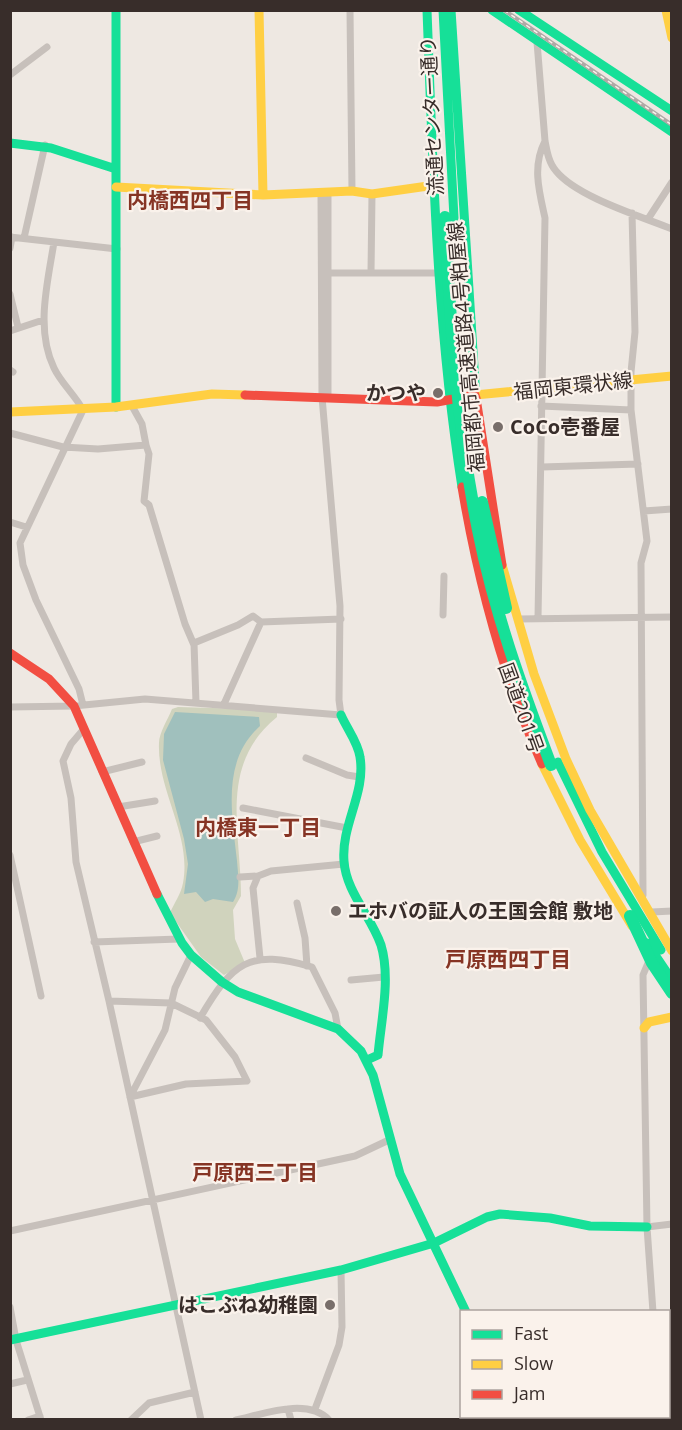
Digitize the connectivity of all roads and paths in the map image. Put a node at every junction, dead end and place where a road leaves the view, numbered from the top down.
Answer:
1 (116, 10) edge
2 (259, 10) edge
3 (350, 10) edge
4 (427, 10) edge
5 (435, 10) edge
6 (443, 10) edge
7 (451, 10) edge
8 (492, 10) edge
9 (519, 10) edge
10 (666, 10) edge
11 (672, 38) edge
12 (537, 42) junction
13 (571, 44) junction
14 (47, 47) dead end
15 (561, 59) junction
16 (10, 75) edge
17 (672, 111) edge
18 (672, 132) edge
19 (545, 141) junction
20 (10, 143) edge
21 (45, 146) junction
22 (116, 169) junction
23 (672, 182) edge
24 (435, 185) junction
25 (116, 187) junction
26 (352, 191) junction
27 (324, 193) junction
28 (372, 194) junction
29 (263, 195) junction
30 (632, 213) junction
31 (449, 217) junction
32 (648, 219) junction
33 (672, 229) edge
34 (11, 237) edge
35 (24, 238) junction
36 (54, 242) junction
37 (10, 248) edge
38 (117, 249) junction
39 (324, 273) junction
40 (371, 273) junction
41 (440, 273) junction
42 (10, 294) edge
43 (44, 320) junction
44 (18, 327) junction
45 (10, 331) edge
46 (672, 376) edge
47 (631, 380) junction
48 (542, 388) junction
49 (475, 395) junction
50 (325, 397) junction
51 (450, 401) junction
52 (132, 406) junction
53 (541, 406) junction
54 (116, 407) junction
55 (83, 410) junction
56 (631, 410) junction
57 (10, 412) edge
58 (10, 433) edge
59 (146, 446) junction
60 (63, 447) junction
61 (638, 464) junction
62 (542, 468) junction
63 (672, 509) edge
64 (644, 511) junction
65 (10, 522) edge
66 (26, 527) junction
67 (444, 576) dead end
68 (443, 615) dead end
69 (644, 617) junction
70 (672, 617) edge
71 (538, 618) junction
72 (341, 619) junction
73 (518, 619) junction
74 (261, 622) junction
75 (194, 645) junction
76 (10, 653) edge
77 (196, 703) junction
78 (224, 704) junction
79 (78, 706) junction
80 (10, 707) edge
81 (341, 715) junction
82 (83, 730) junction
83 (306, 758) dead end
84 (142, 762) dead end
85 (102, 772) junction
86 (359, 777) junction
87 (155, 801) dead end
88 (118, 807) junction
89 (243, 808) dead end
90 (347, 828) junction
91 (157, 836) dead end
92 (133, 842) junction
93 (10, 855) edge
94 (344, 864) junction
95 (258, 876) junction
96 (240, 877) dead end
97 (297, 903) dead end
98 (672, 911) edge
99 (652, 912) junction
100 (630, 916) junction
101 (179, 939) junction
102 (654, 940) junction
103 (672, 940) edge
104 (94, 942) junction
105 (672, 951) edge
106 (191, 955) junction
107 (260, 958) junction
108 (672, 958) edge
109 (648, 963) dead end
110 (307, 966) junction
111 (672, 966) edge
112 (384, 977) junction
113 (351, 980) dead end
114 (672, 980) edge
115 (222, 982) junction
116 (672, 985) edge
117 (672, 993) edge
118 (41, 996) dead end
119 (109, 1001) junction
120 (171, 1003) junction
121 (672, 1017) edge
122 (200, 1018) junction
123 (644, 1028) junction
124 (338, 1029) junction
125 (367, 1060) junction
126 (130, 1097) junction
127 (391, 1139) junction
128 (153, 1200) junction
129 (672, 1224) edge
130 (647, 1227) junction
131 (10, 1231) edge
132 (434, 1243) junction
133 (341, 1270) junction
134 (175, 1306) junction
135 (10, 1307) edge
136 (466, 1310) edge
137 (653, 1310) edge
138 (13, 1340) edge
139 (27, 1380) junction
140 (10, 1384) edge
141 (195, 1392) junction
142 (288, 1409) junction
143 (315, 1409) junction
144 (40, 1418) edge
145 (28, 1419) edge
146 (131, 1419) edge
147 (201, 1419) edge
148 (236, 1419) edge
149 (291, 1419) edge
150 (329, 1419) edge

1 - 22 main road
2 - 29 main road
3 - 26 street
4 - 24 main road, 流通センター通り
5 - 31 main road, 福岡都市高速道路4号粕屋線
6 - 31 main road, 福岡都市高速道路4号粕屋線
7 - 49 main road, 流通センター通り
8 - 12 main road
9 - 13 main road
10 - 11 main road
12 - 15 main road
12 - 19 street
13 - 15 street
13 - 17 main road
14 - 16 street
15 - 18 main road
19 - 30 street
19 - 48 street
20 - 21 main road
21 - 22 main road
21 - 35 street
22 - 25 main road
23 - 32 street
24 - 28 main road
24 - 41 main road, 流通センター通り
25 - 29 main road
25 - 38 main road
26 - 27 main road
26 - 28 main road
27 - 29 main road
27 - 39 street
28 - 40 street
30 - 32 street
30 - 47 street
31 - 100 main road, 福岡都市高速道路4号粕屋線, bridge
31 - 102 main road, 福岡都市高速道路4号粕屋線, bridge
32 - 33 street
34 - 35 street
34 - 37 street
35 - 36 street
36 - 38 street
36 - 43 street
38 - 54 main road
39 - 40 street
39 - 50 street
40 - 41 street
41 - 51 main road, 流通センター通り
42 - 44 street
43 - 44 street
43 - 55 street
44 - 45 street
46 - 47 main road, 福岡東環状線
47 - 48 main road, 福岡東環状線
47 - 56 street
48 - 49 main road, 福岡東環状線
48 - 53 street
49 - 51 main road, 福岡東環状線
49 - 73 main road, 国道201号
50 - 51 main road, 福岡東環状線
50 - 52 main road, 福岡東環状線
50 - 72 street
51 - 116 main road, 国道201号
52 - 54 main road, 福岡東環状線
52 - 59 street
53 - 56 street
53 - 62 street
54 - 55 main road, 福岡東環状線
55 - 57 main road, 福岡東環状線
55 - 60 street
56 - 61 street
58 - 60 street
59 - 60 street
59 - 75 street
60 - 66 street
61 - 62 street
61 - 64 street
62 - 71 street
63 - 64 street
64 - 69 street
65 - 66 street
66 - 79 street
67 - 68 street
69 - 70 street
69 - 71 street
69 - 99 street
71 - 73 street
72 - 74 street
72 - 81 street
73 - 105 main road, 国道201号
74 - 75 street
74 - 78 street
75 - 77 street
76 - 79 main road
77 - 78 street
77 - 79 street
78 - 81 street
79 - 80 street
79 - 82 main road
81 - 86 main road
82 - 85 main road
82 - 104 street
83 - 86 street
84 - 85 street
85 - 88 main road
86 - 90 main road
87 - 88 street
88 - 92 main road
89 - 90 street
90 - 94 main road
91 - 92 street
92 - 101 main road
93 - 118 street
94 - 95 street
94 - 112 main road
95 - 96 street
95 - 107 street
97 - 110 street
98 - 99 street
99 - 103 street
100 - 114 main road, bridge
100 - 117 main road, bridge
101 - 104 street
101 - 106 main road
102 - 108 main road
102 - 111 main road, 福岡都市高速道路4号粕屋線
104 - 119 street
106 - 115 main road
106 - 120 street
107 - 110 street
107 - 115 street
109 - 123 street
110 - 124 street
112 - 113 street
112 - 125 main road
115 - 122 street
115 - 124 main road
119 - 120 street
119 - 126 street
120 - 122 street
120 - 126 street
121 - 123 main road
122 - 126 street
123 - 130 street
124 - 125 main road
125 - 127 main road
126 - 128 street
127 - 128 street
127 - 132 main road
128 - 131 street
128 - 134 street
129 - 130 street
130 - 132 main road
130 - 137 street
132 - 133 main road
132 - 136 main road
133 - 134 main road
133 - 143 street
134 - 138 main road
134 - 141 street
135 - 138 street
138 - 139 street
139 - 140 street
139 - 144 street
141 - 146 street
141 - 147 street
142 - 143 street
142 - 148 street
142 - 149 street
143 - 150 street
144 - 145 street

